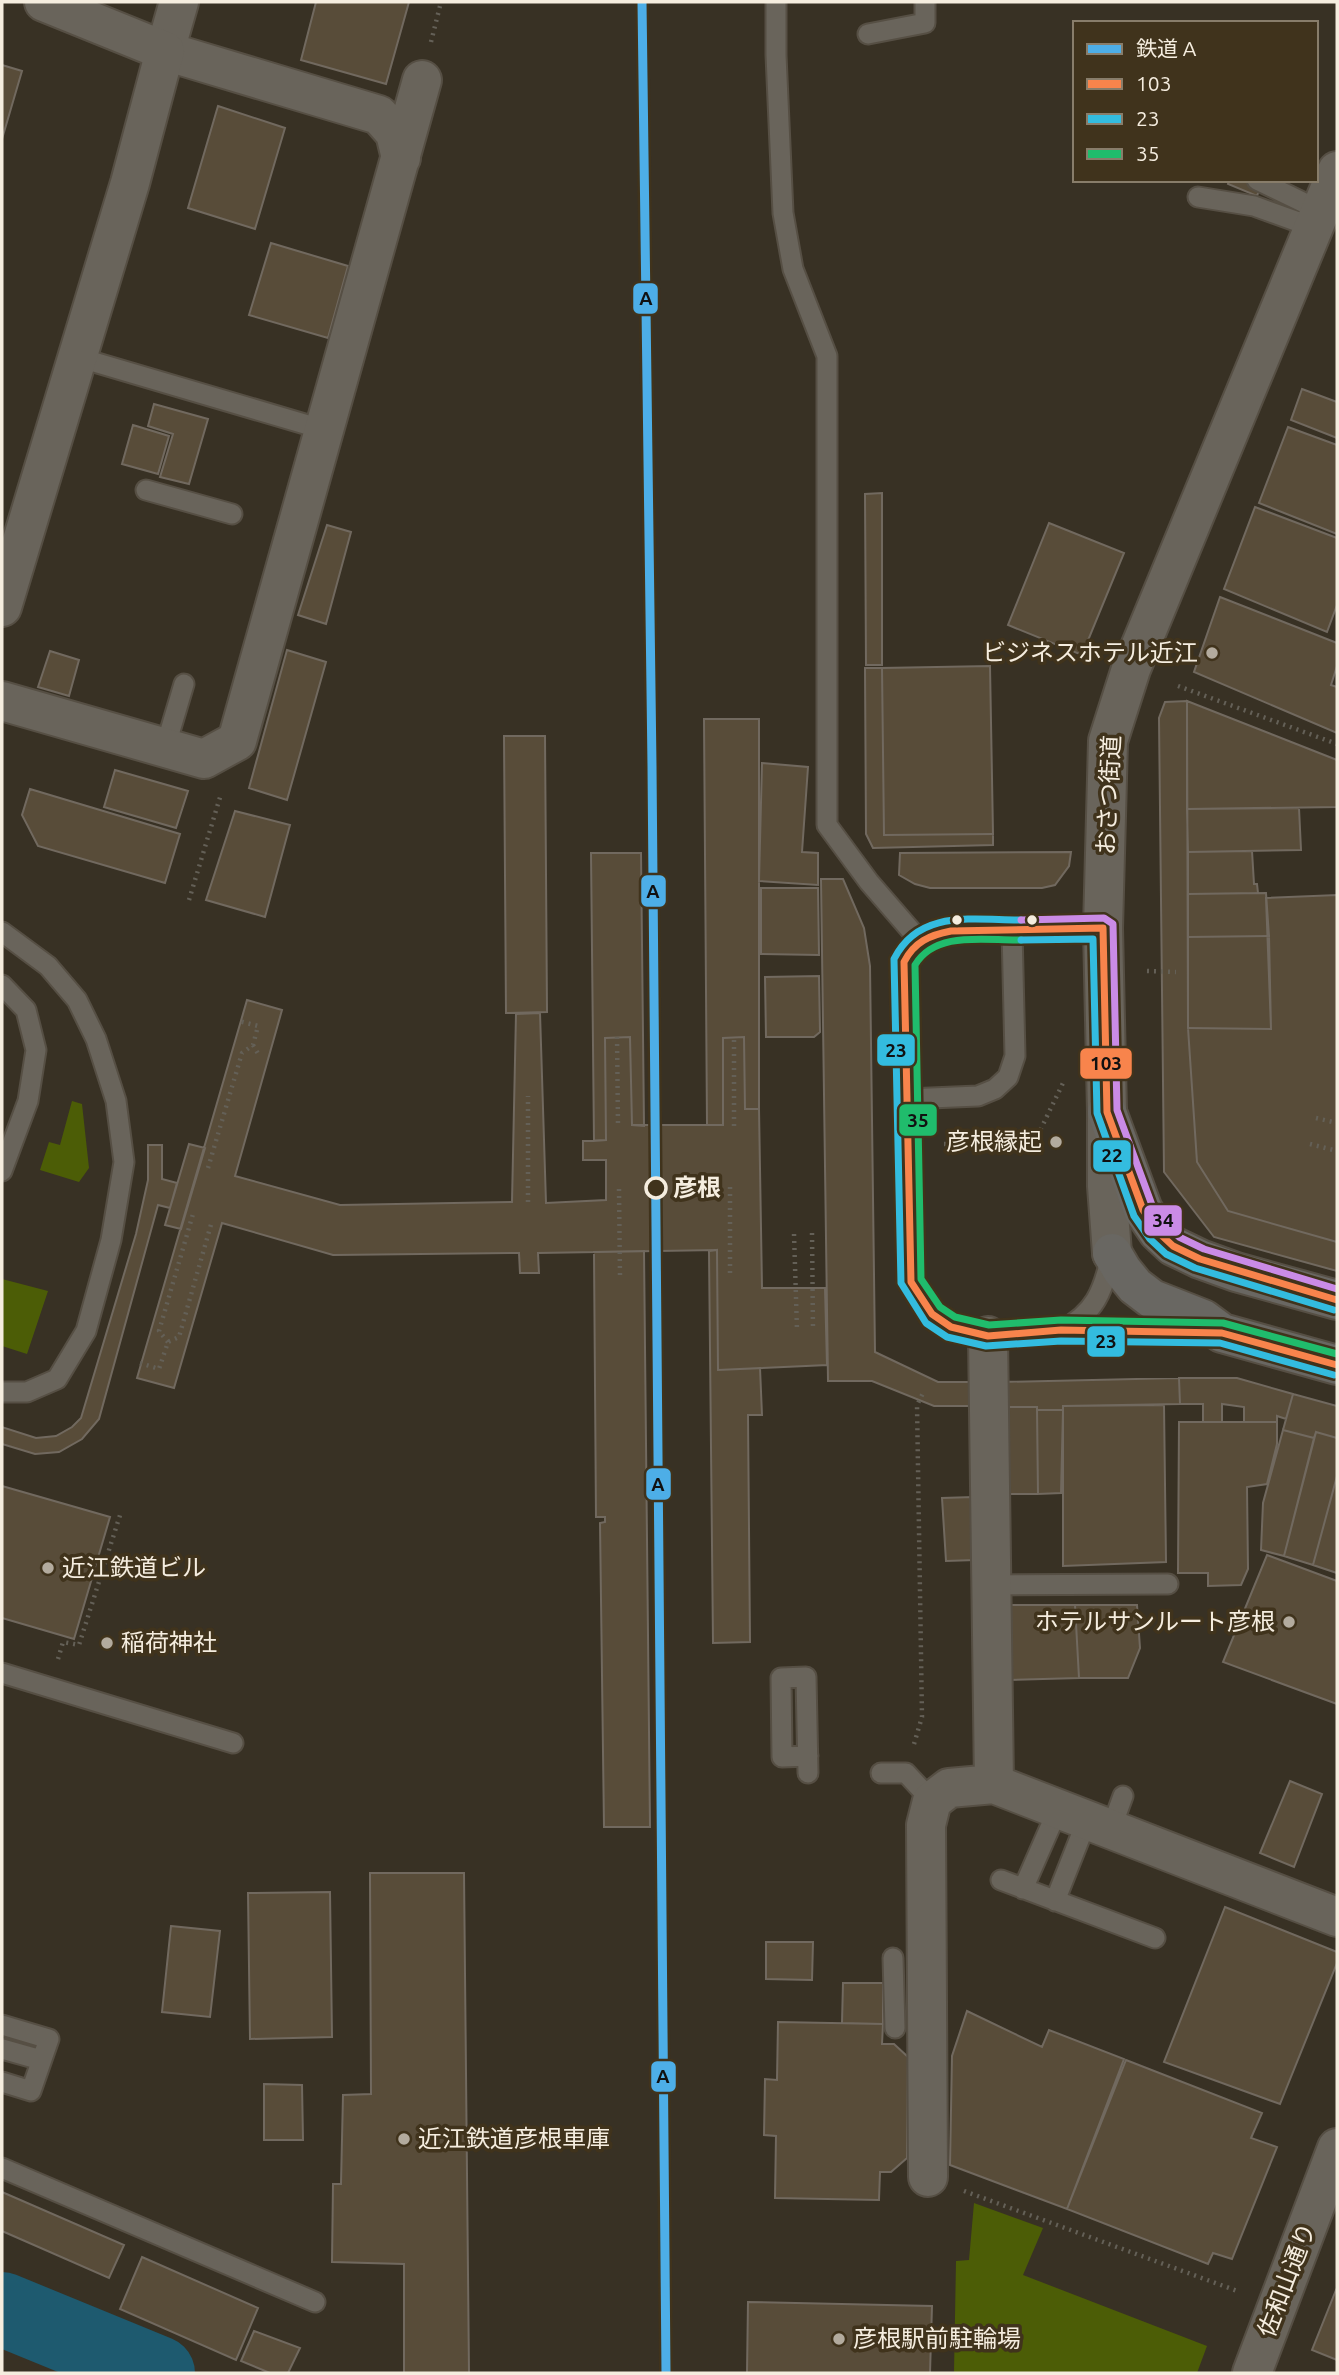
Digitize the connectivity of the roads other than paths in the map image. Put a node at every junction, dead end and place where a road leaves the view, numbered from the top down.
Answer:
1 (44, 2) edge
2 (179, 2) edge
3 (776, 2) edge
4 (925, 2) edge
5 (867, 34) dead end
6 (165, 51) junction
7 (422, 80) dead end
8 (401, 158) junction
9 (1337, 171) edge
10 (1260, 182) edge
11 (1198, 197) dead end
12 (1324, 219) edge
13 (77, 357) junction
14 (325, 430) junction
15 (146, 490) dead end
16 (232, 514) dead end
17 (2, 607) edge
18 (184, 684) dead end
19 (2, 701) edge
20 (165, 748) junction
21 (1103, 928) junction
22 (1012, 930) junction
23 (2, 932) edge
24 (920, 942) junction
25 (2, 985) edge
26 (907, 1098) junction
27 (1107, 1112) junction
28 (2, 1171) edge
29 (1112, 1253) junction
30 (1337, 1300) edge
31 (1061, 1330) junction
32 (1222, 1333) junction
33 (988, 1336) junction
34 (1337, 1365) edge
35 (2, 1392) edge
36 (1168, 1584) dead end
37 (991, 1585) junction
38 (2, 1673) edge
39 (233, 1742) dead end
40 (881, 1773) dead end
41 (994, 1784) junction
42 (932, 1801) junction
43 (1095, 1814) junction
44 (1001, 1880) dead end
45 (1023, 1889) junction
46 (1055, 1901) junction
47 (1337, 1917) edge
48 (1155, 1938) dead end
49 (893, 1958) dead end
50 (2, 2025) edge
51 (895, 2028) dead end
52 (2, 2049) edge
53 (41, 2060) junction
54 (2, 2082) edge
55 (1337, 2148) edge
56 (2, 2168) edge
57 (928, 2177) road end
58 (315, 2302) dead end
59 (1252, 2373) edge

1 - 6 street
2 - 6 street
3 - 24 lane
4 - 5 lane
6 - 8 street
6 - 13 street
7 - 8 street
8 - 14 street
9 - 12 street, おさつ街道
10 - 12 lane
11 - 12 lane
12 - 21 street, おさつ街道
13 - 14 lane
13 - 17 street
14 - 20 street
15 - 16 lane
18 - 20 lane
19 - 20 street
21 - 22 lane
21 - 27 street, おさつ街道
22 - 24 lane
22 - 26 lane
23 - 35 lane
24 - 26 lane
25 - 28 lane
26 - 33 lane
27 - 29 street, おさつ街道
27 - 30 main road
29 - 31 lane
29 - 32 main road
31 - 32 lane
31 - 33 lane
32 - 34 main road
33 - 37 street
36 - 37 lane
37 - 41 street
38 - 39 lane
40 - 42 lane
41 - 42 street
41 - 43 street
42 - 57 street
43 - 45 lane
43 - 46 lane
43 - 47 street
44 - 45 lane
45 - 46 lane
46 - 48 lane
49 - 51 lane
50 - 53 lane
52 - 53 lane
53 - 54 lane
55 - 59 street, 佐和山通り
56 - 58 lane

